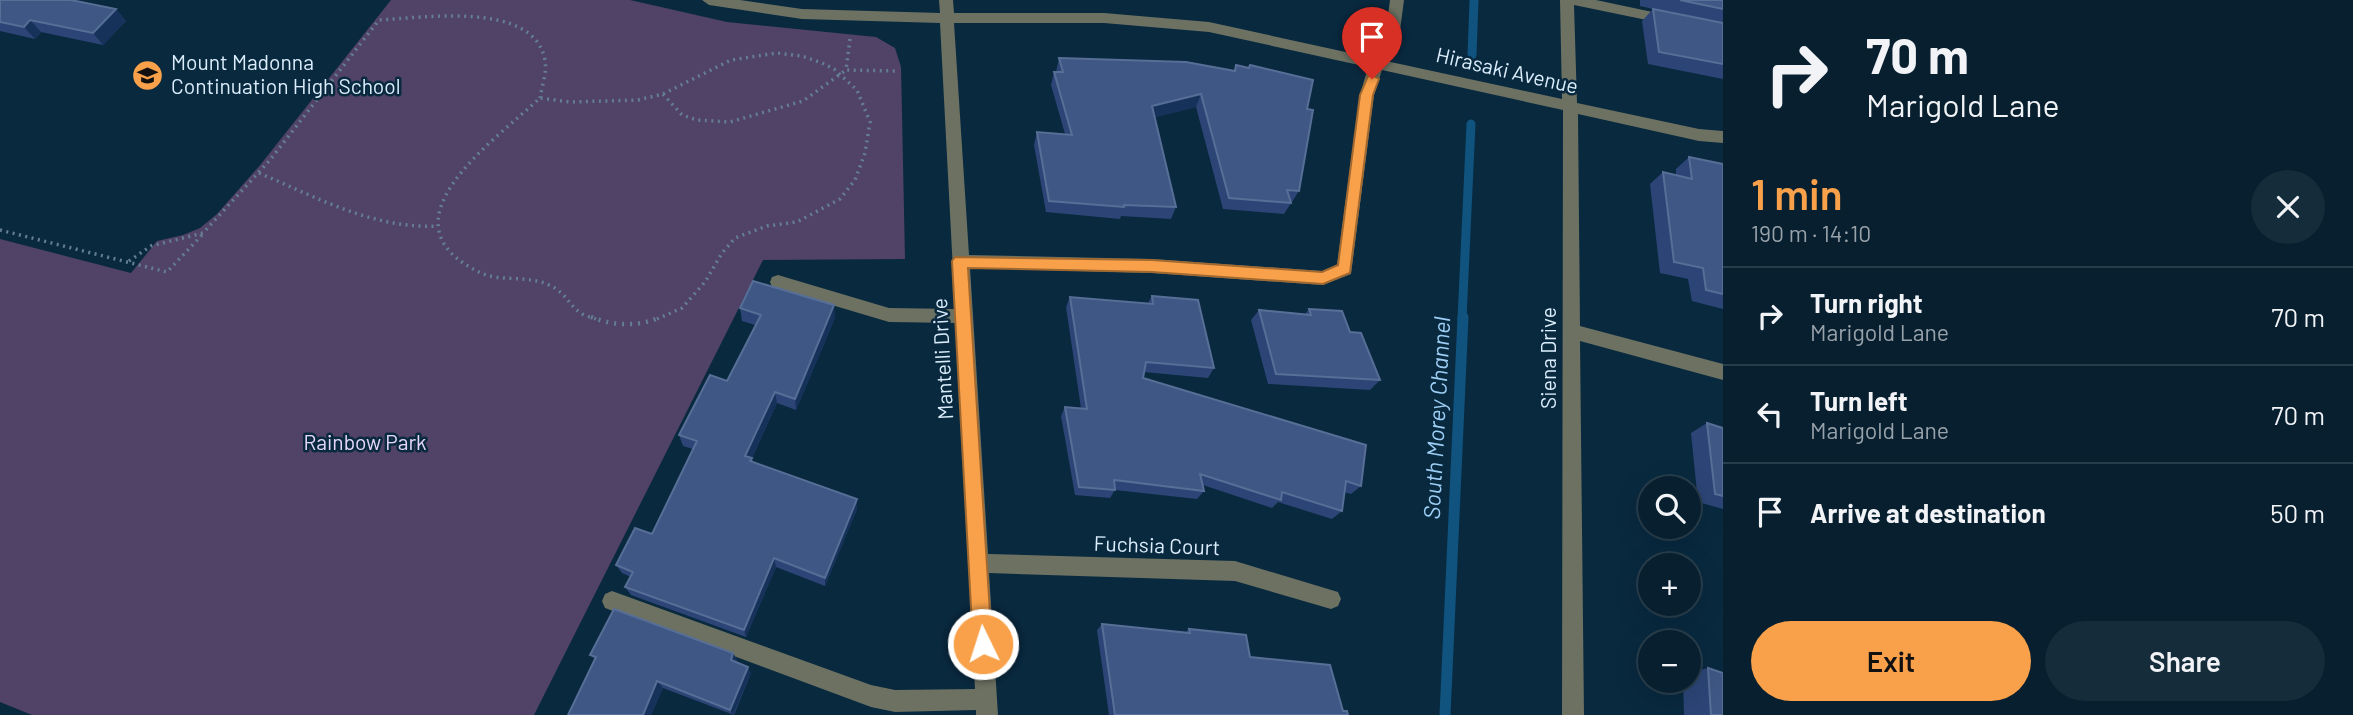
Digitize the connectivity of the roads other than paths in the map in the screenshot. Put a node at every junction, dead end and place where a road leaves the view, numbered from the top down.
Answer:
1 (709, 0) edge
2 (1396, 0) edge
3 (1567, 0) edge
4 (1573, 0) edge
5 (947, 9) edge
6 (1690, 24) edge
7 (1377, 63) junction
8 (1570, 107) junction
9 (1723, 138) edge
10 (960, 261) junction
11 (778, 282) dead end
12 (964, 316) junction
13 (1572, 331) junction
14 (1723, 372) edge
15 (978, 563) junction
16 (1331, 599) dead end
17 (612, 601) dead end
18 (987, 707) edge
19 (1573, 715) edge

1 - 5 street, Hirasaki Avenue
2 - 7 street
3 - 8 street, Siena Drive
4 - 6 street
5 - 7 street, Hirasaki Avenue
5 - 10 street, Mantelli Drive
7 - 8 street, Hirasaki Avenue
7 - 10 street
8 - 9 street, Hirasaki Avenue
8 - 13 street, Siena Drive
10 - 12 street, Mantelli Drive
11 - 12 street
12 - 15 street, Mantelli Drive
13 - 14 street
13 - 19 street, Siena Drive
15 - 16 street, Fuchsia Court
15 - 18 street, Mantelli Drive
17 - 18 street

